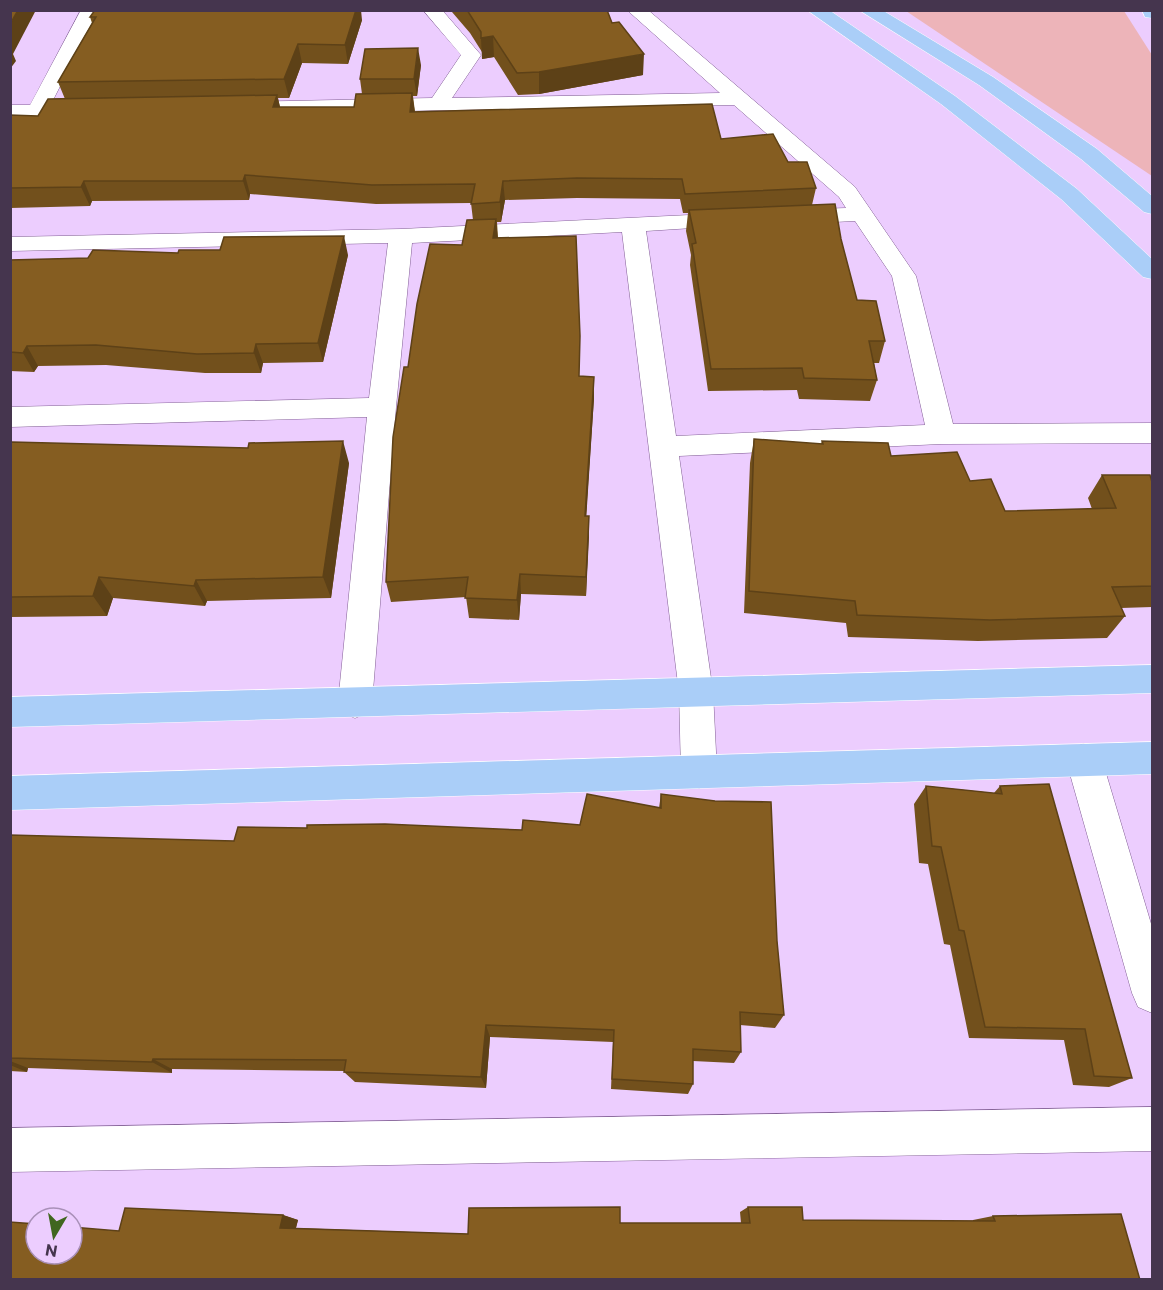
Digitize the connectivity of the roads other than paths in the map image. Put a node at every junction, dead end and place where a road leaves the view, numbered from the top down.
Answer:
1 (90, 10) edge
2 (432, 10) edge
3 (636, 10) edge
4 (868, 10) edge
5 (820, 12) edge
6 (739, 99) junction
7 (438, 104) junction
8 (226, 108) edge
9 (108, 110) edge
10 (10, 111) edge
11 (37, 111) junction
12 (1152, 207) edge
13 (862, 214) junction
14 (633, 224) junction
15 (401, 236) junction
16 (10, 244) edge
17 (1152, 272) edge
18 (382, 407) junction
19 (10, 417) edge
20 (1152, 433) edge
21 (941, 434) junction
22 (663, 447) junction
23 (1152, 679) edge
24 (696, 692) junction
25 (355, 703) junction
26 (10, 712) edge
27 (1152, 758) edge
28 (1084, 760) junction
29 (699, 772) junction
30 (10, 793) edge
31 (1152, 993) edge
32 (1152, 1129) edge
33 (10, 1150) edge

1 - 11 street
2 - 7 street
3 - 6 street
4 - 12 main road
5 - 17 main road
6 - 7 street
6 - 13 street
7 - 8 street
9 - 11 street
10 - 11 street
13 - 14 street
13 - 21 street
14 - 15 street
14 - 22 street
15 - 16 street
15 - 18 street
18 - 19 street
18 - 25 street
20 - 21 street
21 - 22 street
22 - 24 street
23 - 24 main road
24 - 25 main road
24 - 29 street
25 - 26 main road
27 - 28 main road
28 - 29 main road
28 - 31 street
29 - 30 main road
32 - 33 street

